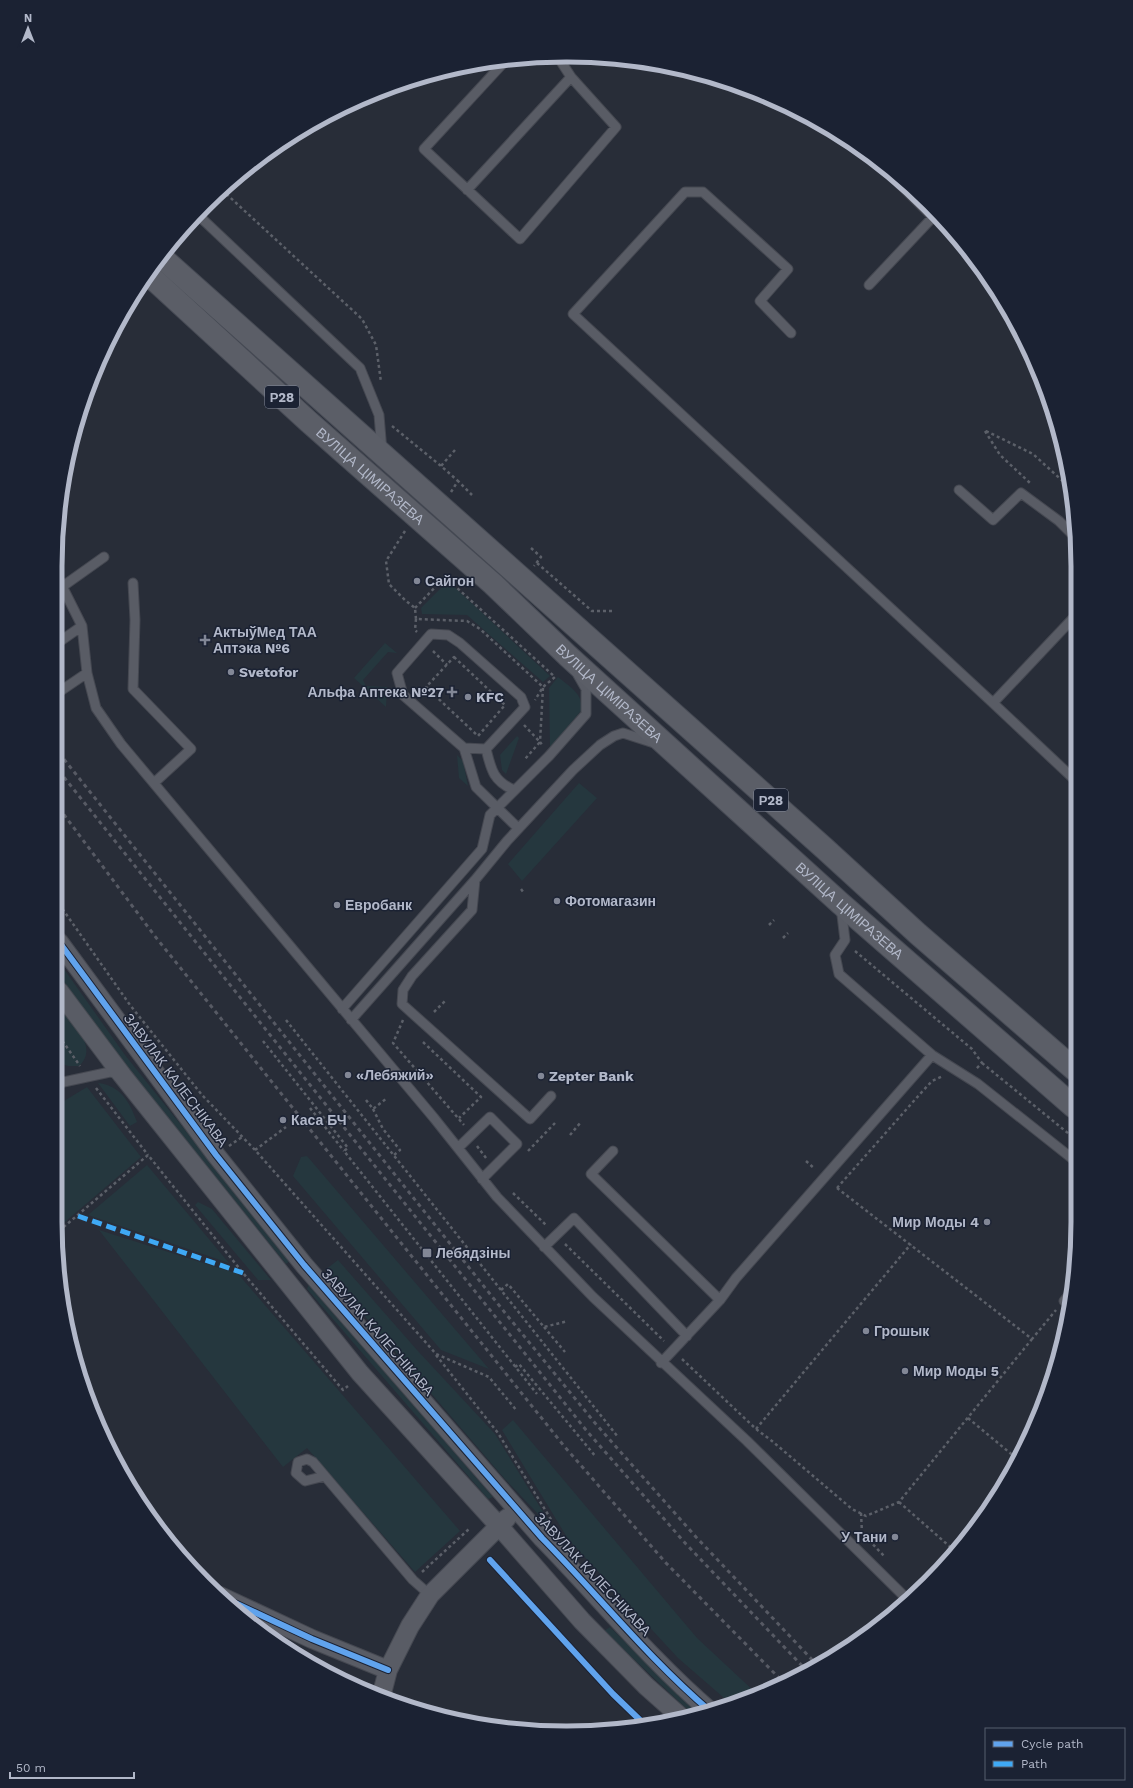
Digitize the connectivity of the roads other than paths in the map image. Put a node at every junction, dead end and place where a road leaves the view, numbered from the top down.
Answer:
1 (561, 62) edge
2 (500, 66) edge
3 (571, 77) junction
4 (467, 190) junction
5 (202, 219) edge
6 (931, 219) edge
7 (168, 257) edge
8 (165, 260) edge
9 (178, 272) junction
10 (152, 278) edge
11 (869, 284) dead end
12 (791, 333) dead end
13 (383, 454) junction
14 (959, 490) dead end
15 (1070, 532) edge
16 (104, 557) dead end
17 (133, 583) dead end
18 (62, 584) edge
19 (62, 587) edge
20 (1071, 619) edge
21 (82, 626) junction
22 (62, 640) edge
23 (568, 656) junction
24 (87, 673) junction
25 (62, 690) edge
26 (993, 703) junction
27 (464, 748) junction
28 (486, 749) junction
29 (671, 749) junction
30 (1071, 776) edge
31 (154, 783) junction
32 (514, 790) junction
33 (497, 807) junction
34 (518, 828) junction
35 (475, 880) junction
36 (840, 904) junction
37 (62, 946) edge
38 (62, 995) edge
39 (342, 1009) junction
40 (351, 1020) junction
41 (932, 1054) junction
42 (1071, 1067) edge
43 (122, 1075) junction
44 (62, 1082) edge
45 (552, 1096) dead end
46 (1071, 1104) edge
47 (458, 1148) junction
48 (613, 1151) dead end
49 (1071, 1158) edge
50 (482, 1179) junction
51 (544, 1247) junction
52 (720, 1300) junction
53 (687, 1336) junction
54 (661, 1363) junction
55 (324, 1476) dead end
56 (516, 1509) junction
57 (499, 1526) junction
58 (430, 1595) junction
59 (904, 1596) edge
60 (238, 1604) edge
61 (388, 1670) junction
62 (382, 1691) edge
63 (705, 1706) edge
64 (677, 1713) edge

1 - 3 lane
2 - 4 lane
3 - 4 lane
3 - 4 lane
5 - 13 lane
6 - 11 lane
7 - 9 lane
8 - 9 main road, ВУЛІЦА ЦІМІРАЗЕВА / Р28
9 - 13 main road, ВУЛІЦА ЦІМІРАЗЕВА / Р28
10 - 23 main road, ВУЛІЦА ЦІМІРАЗЕВА / Р28
12 - 26 lane
13 - 42 main road, ВУЛІЦА ЦІМІРАЗЕВА / Р28
14 - 15 lane
16 - 18 lane
17 - 31 lane
19 - 21 lane
20 - 26 lane
21 - 22 lane
21 - 24 lane
23 - 29 main road, ВУЛІЦА ЦІМІРАЗЕВА / Р28
23 - 32 lane
24 - 25 lane
24 - 31 lane
26 - 30 lane
27 - 28 lane
27 - 28 lane
27 - 33 lane
28 - 32 lane
29 - 34 lane
29 - 36 main road, ВУЛІЦА ЦІМІРАЗЕВА / Р28
31 - 39 lane
32 - 33 lane
33 - 34 lane
33 - 39 lane
34 - 35 lane
35 - 40 lane
35 - 45 lane
36 - 41 lane
36 - 46 main road, ВУЛІЦА ЦІМІРАЗЕВА / Р28
37 - 56 street, ЗАВУЛАК КАЛЕСНІКАВА
38 - 43 street
39 - 40 lane
40 - 47 lane
41 - 49 lane
41 - 52 lane
43 - 44 lane
43 - 57 street
47 - 50 lane
47 - 50 lane
48 - 52 lane
50 - 51 lane
51 - 53 lane
51 - 54 lane
52 - 53 lane
53 - 54 lane
54 - 59 lane
55 - 58 lane
56 - 57 street
56 - 63 street, ЗАВУЛАК КАЛЕСНІКАВА
57 - 58 street
57 - 64 street
58 - 61 street
60 - 61 street
61 - 62 street

